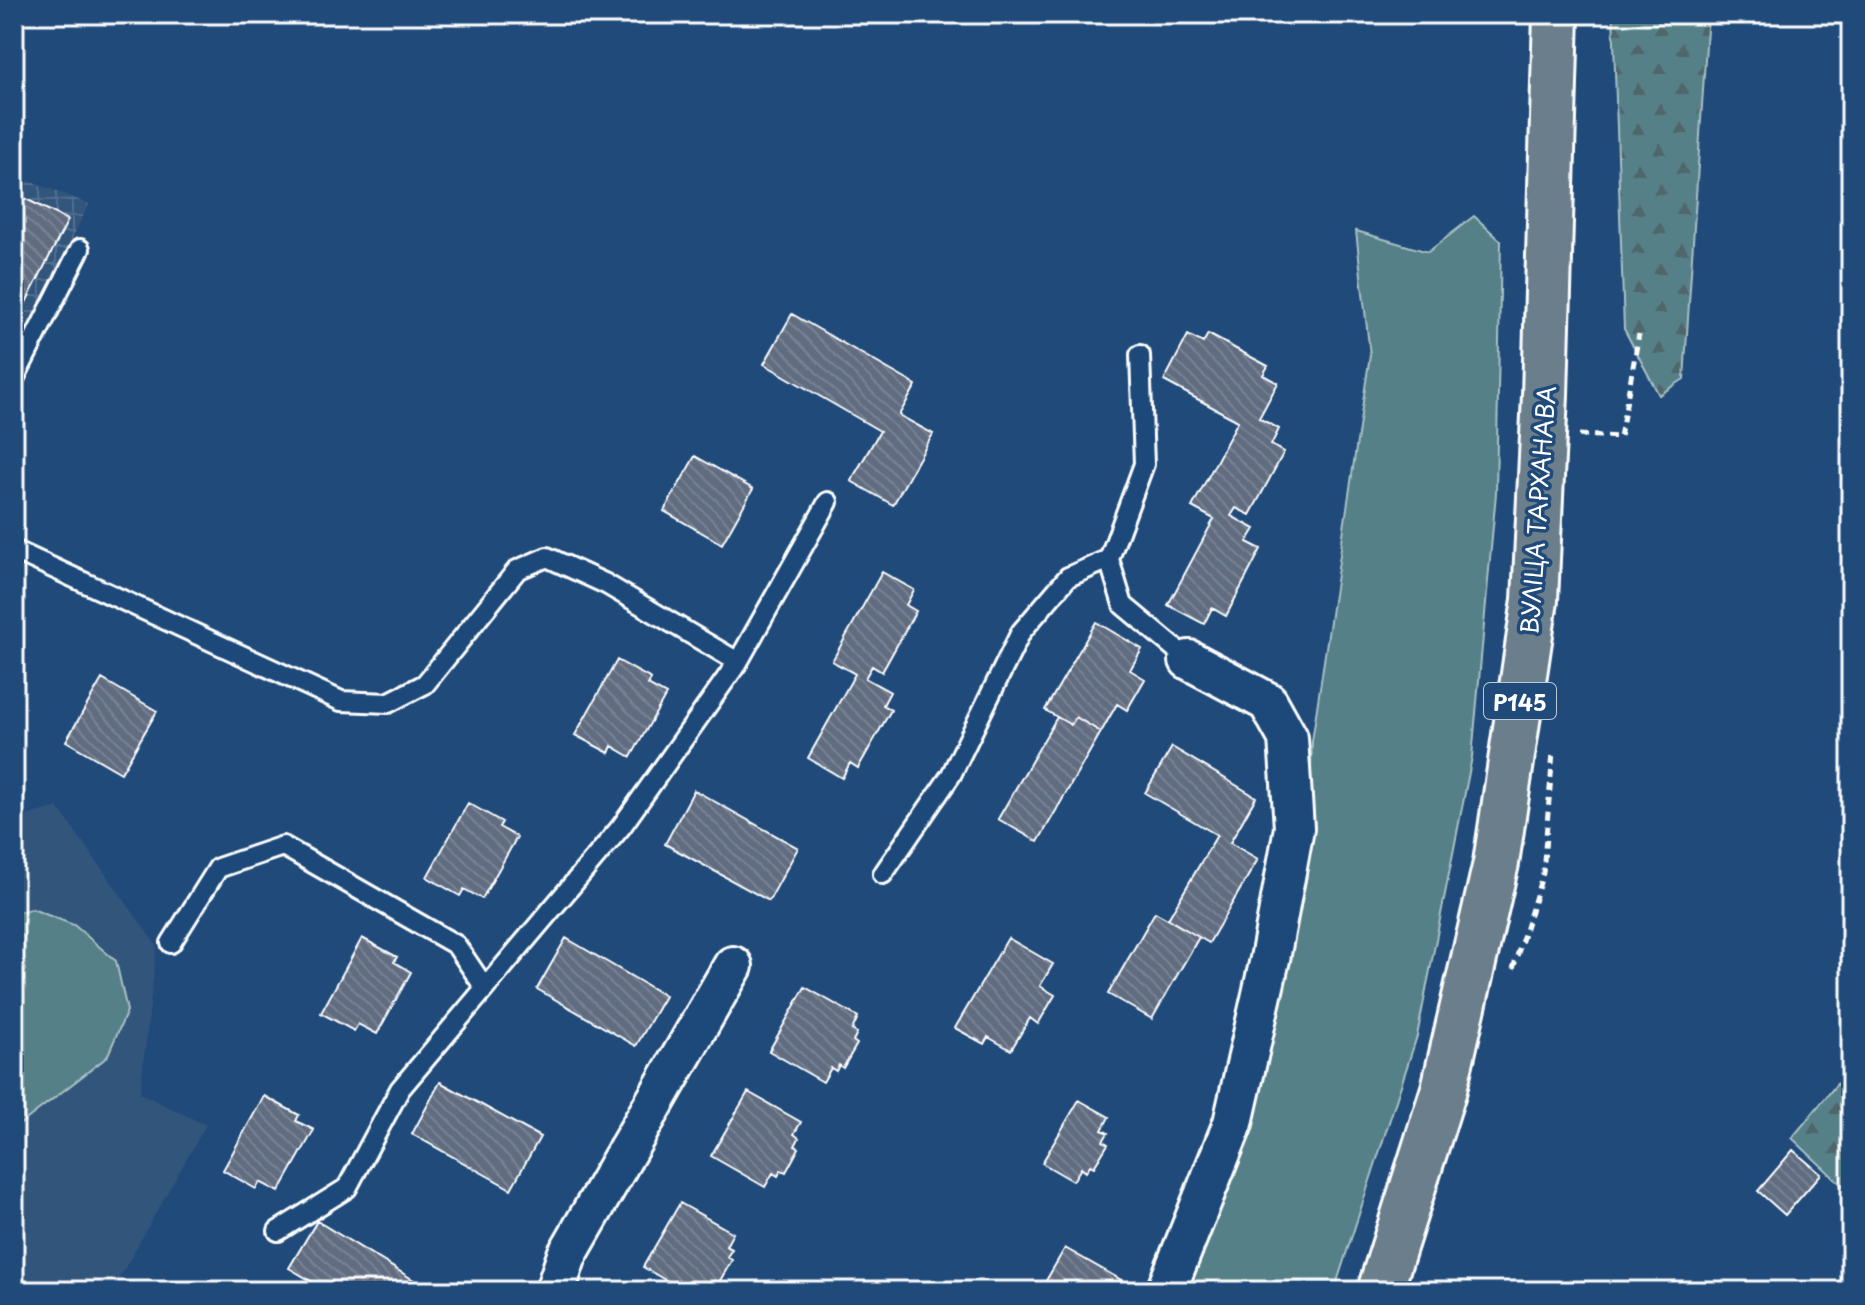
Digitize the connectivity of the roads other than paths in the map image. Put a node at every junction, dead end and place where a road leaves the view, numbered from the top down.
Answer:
1 (1556, 14) edge
2 (80, 249) dead end
3 (1140, 355) dead end
4 (14, 379) edge
5 (828, 502) dead end
6 (14, 550) edge
7 (1109, 559) junction
8 (1189, 660) joint
9 (738, 662) junction
10 (883, 874) dead end
11 (171, 943) dead end
12 (733, 966) dead end
13 (485, 988) junction
14 (278, 1231) dead end
15 (1389, 1289) edge
16 (555, 1291) edge
17 (1166, 1291) edge

1 - 15 main road, ВУЛІЦА ТАРХАНАВА / Р145
2 - 4 lane
3 - 7 lane
5 - 9 lane
6 - 9 lane
7 - 8 lane
7 - 10 lane
8 - 17 street
9 - 13 lane
11 - 13 lane
12 - 16 street
13 - 14 lane

